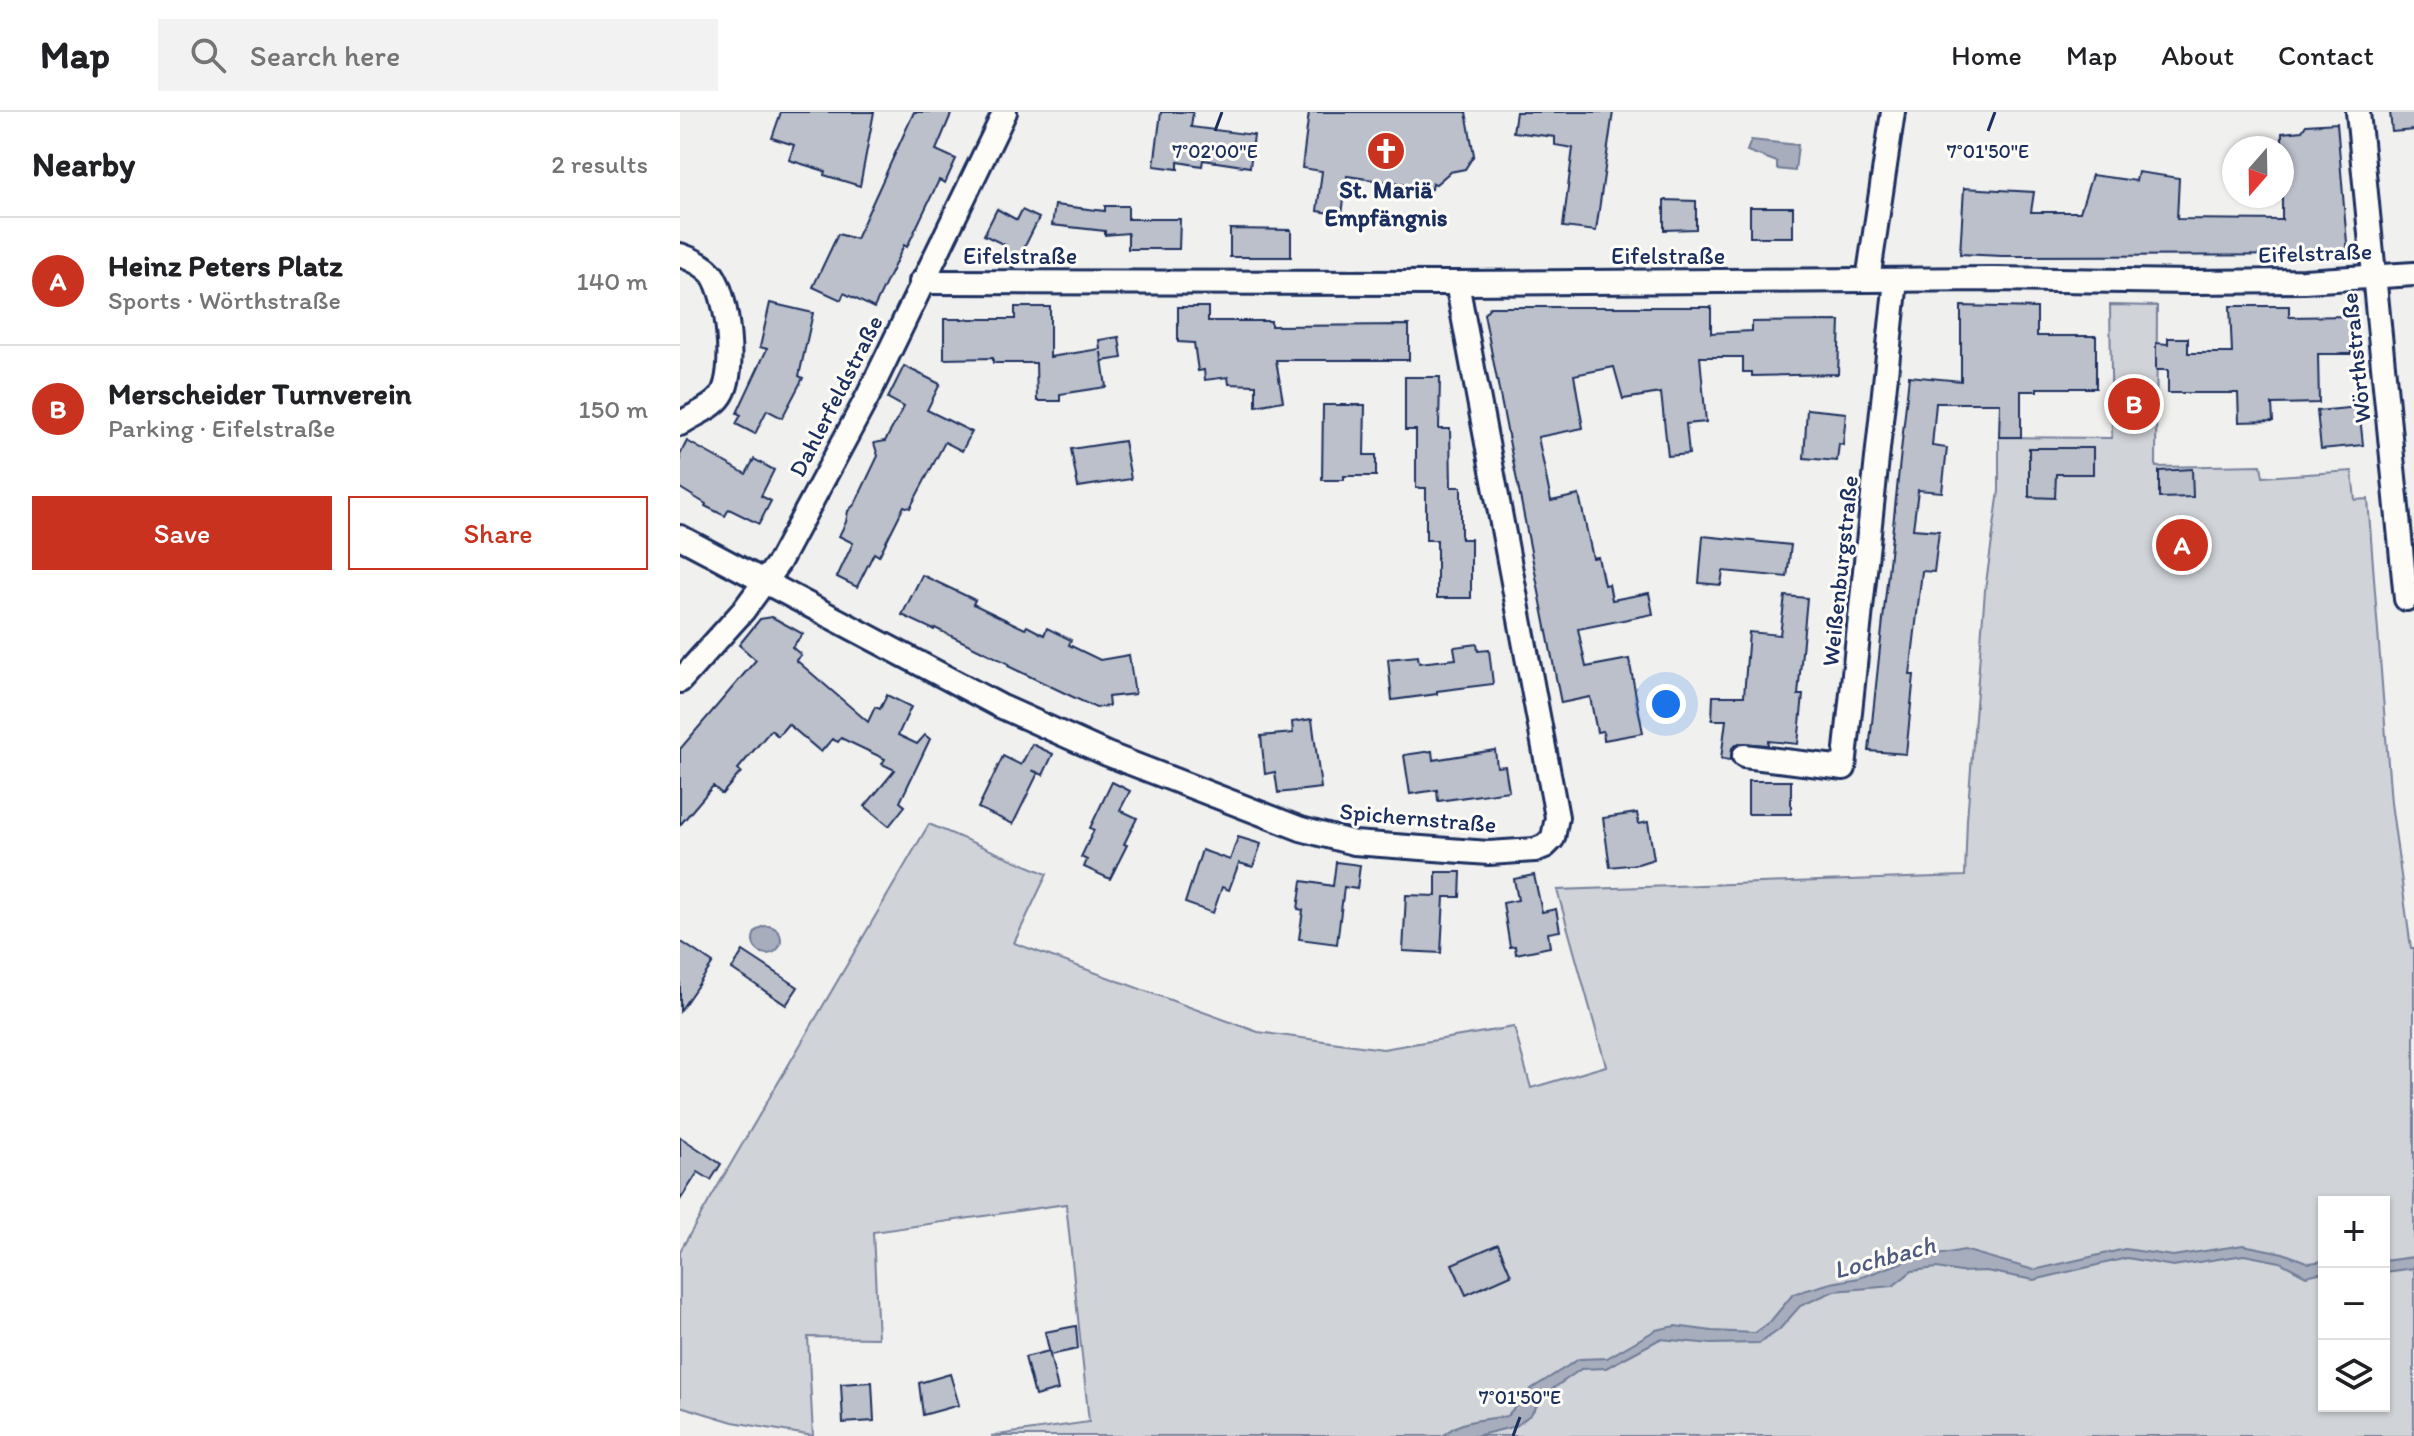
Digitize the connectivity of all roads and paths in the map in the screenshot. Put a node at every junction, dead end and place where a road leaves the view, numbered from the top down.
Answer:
1 (1005, 112) edge
2 (1893, 112) edge
3 (2358, 112) edge
4 (680, 255) edge
5 (2414, 274) edge
6 (2373, 277) junction
7 (1868, 280) junction
8 (1896, 280) junction
9 (921, 282) junction
10 (1457, 283) junction
11 (680, 424) edge
12 (680, 537) edge
13 (765, 583) junction
14 (2406, 599) dead end
15 (680, 681) edge
16 (1744, 756) dead end

1 - 9 street, Dahlerfeldstraße
2 - 7 street
3 - 6 street, Wörthstraße
4 - 11 street
5 - 6 street, Eifelstraße
6 - 8 street, Eifelstraße
6 - 14 street, Wörthstraße
7 - 8 street, Eifelstraße
7 - 10 street, Eifelstraße
8 - 16 street, Weißenburgstraße
9 - 10 street, Eifelstraße
9 - 13 street, Dahlerfeldstraße
10 - 13 street, Spichernstraße
12 - 13 street
13 - 15 street, Dahlerfeldstraße

